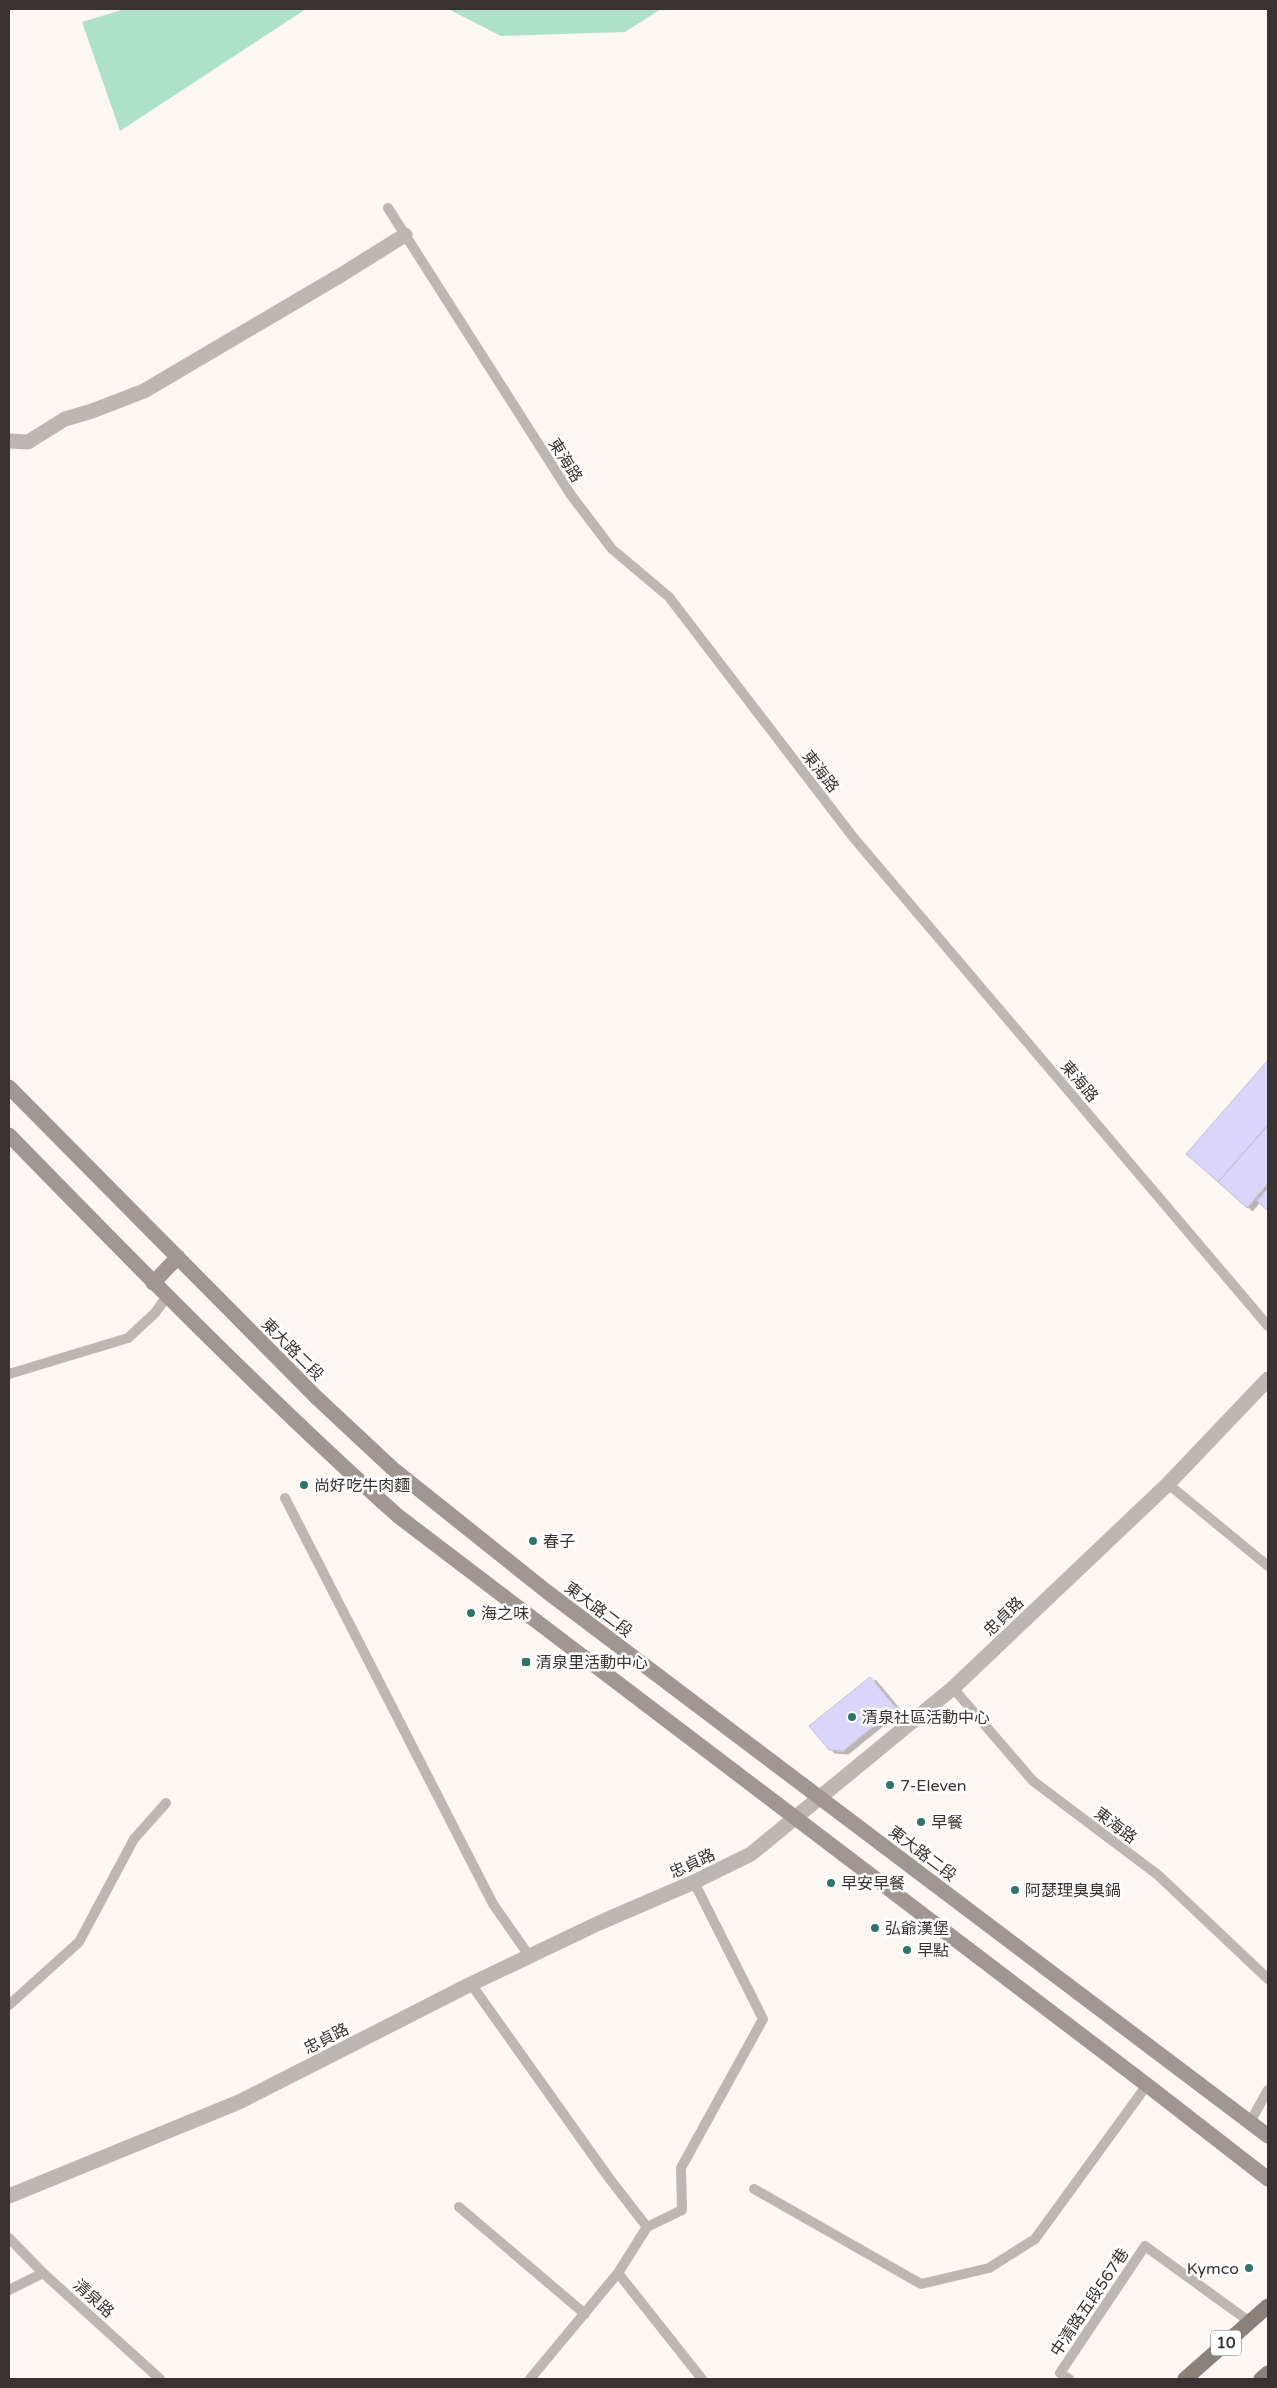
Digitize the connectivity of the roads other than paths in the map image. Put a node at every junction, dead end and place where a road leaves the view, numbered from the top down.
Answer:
1 (388, 208) dead end
2 (405, 235) junction
3 (9, 441) edge
4 (9, 1087) edge
5 (9, 1135) edge
6 (178, 1257) junction
7 (153, 1283) junction
8 (167, 1296) junction
9 (1268, 1326) edge
10 (9, 1374) edge
11 (1268, 1379) edge
12 (1168, 1484) junction
13 (285, 1498) dead end
14 (1268, 1566) edge
15 (952, 1688) junction
16 (819, 1797) junction
17 (166, 1803) dead end
18 (794, 1817) junction
19 (694, 1882) junction
20 (530, 1957) junction
21 (1268, 1979) edge
22 (471, 1984) junction
23 (9, 2005) edge
24 (1147, 2085) junction
25 (1268, 2090) edge
26 (1250, 2122) junction
27 (1268, 2136) edge
28 (1268, 2180) edge
29 (754, 2189) dead end
30 (9, 2196) edge
31 (459, 2206) dead end
32 (647, 2227) junction
33 (9, 2238) edge
34 (43, 2273) junction
35 (618, 2273) junction
36 (9, 2290) edge
37 (1268, 2306) edge
38 (585, 2314) junction
39 (1250, 2322) junction
40 (1268, 2373) edge
41 (160, 2379) edge
42 (530, 2379) edge
43 (702, 2379) edge
44 (1069, 2379) edge
45 (1185, 2379) edge
46 (1261, 2379) edge

1 - 2 lane, 東海路
2 - 3 street
2 - 9 lane, 東海路
4 - 6 street, 東大路二段
5 - 7 street
6 - 7 street
6 - 16 street, 東大路二段
7 - 8 street
8 - 10 lane
8 - 18 street
11 - 12 street, 忠貞路
12 - 14 lane
12 - 15 street, 忠貞路
13 - 20 lane
15 - 16 street, 忠貞路
15 - 21 lane, 東海路
16 - 18 street, 忠貞路
16 - 26 street, 東大路二段
17 - 23 lane
18 - 19 street, 忠貞路
18 - 24 street
19 - 20 street, 忠貞路
19 - 32 lane
20 - 22 street, 忠貞路
22 - 30 street, 忠貞路
22 - 32 lane
24 - 28 street
24 - 29 lane
25 - 26 lane
26 - 27 street, 東大路二段
31 - 38 lane
32 - 35 lane
33 - 34 lane, 清泉路
34 - 36 lane
34 - 41 lane, 清泉路
35 - 38 lane
35 - 43 lane
37 - 39 main road, 10
38 - 42 lane
39 - 44 lane, 中清路五段567巷
39 - 45 main road, 10
40 - 46 main road

